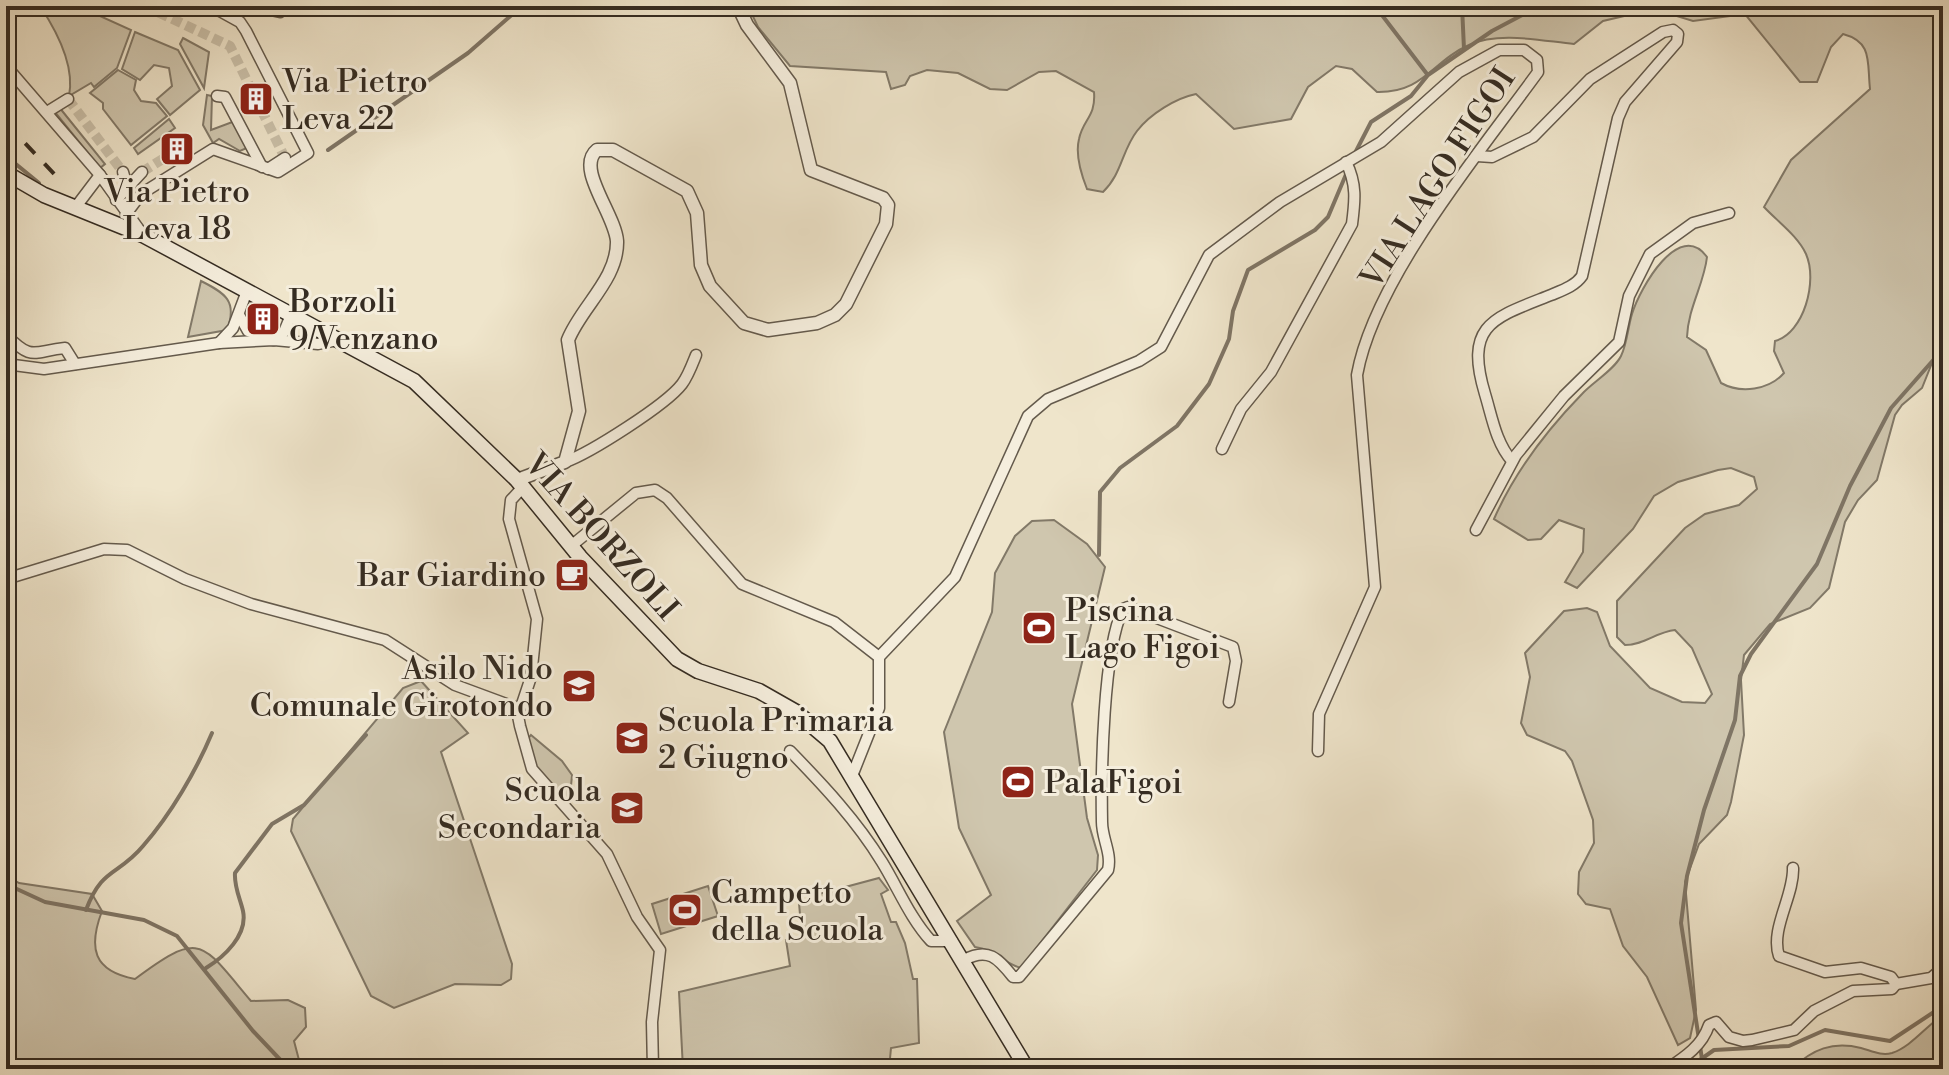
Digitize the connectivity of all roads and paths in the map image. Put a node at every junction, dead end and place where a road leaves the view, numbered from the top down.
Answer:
1 (211, 6) edge
2 (252, 6) edge
3 (287, 6) edge
4 (738, 6) edge
5 (6, 66) edge
6 (217, 96) dead end
7 (68, 99) dead end
8 (47, 112) junction
9 (1477, 156) junction
10 (285, 158) dead end
11 (1346, 162) junction
12 (265, 168) junction
13 (123, 172) tunnel mouth
14 (142, 172) tunnel mouth
15 (6, 173) edge
16 (100, 175) junction
17 (132, 183) junction
18 (116, 200) junction
19 (75, 208) junction
20 (1729, 213) dead end
21 (126, 214) junction
22 (143, 235) junction
23 (247, 291) junction
24 (239, 315) junction
25 (291, 315) junction
26 (6, 335) edge
27 (274, 340) junction
28 (338, 340) junction
29 (219, 343) junction
30 (696, 355) dead end
31 (6, 364) edge
32 (75, 364) junction
33 (1222, 449) dead end
34 (1512, 461) junction
35 (565, 462) junction
36 (520, 484) junction
37 (1476, 530) dead end
38 (571, 546) junction
39 (6, 579) edge
40 (879, 657) junction
41 (1229, 702) dead end
42 (520, 709) junction
43 (790, 751) dead end
44 (1318, 751) dead end
45 (852, 776) junction
46 (1793, 868) dead end
47 (952, 941) junction
48 (964, 960) junction
49 (1943, 968) edge
50 (1896, 984) junction
51 (653, 1069) edge
52 (1027, 1069) edge
53 (1667, 1069) edge

1 - 12 street
2 - 3 street
4 - 35 street
5 - 8 street
6 - 12 street
7 - 8 street
8 - 16 street
9 - 11 street, VIA LAGO FIGOI
9 - 34 street
9 - 44 street, VIA LAGO FIGOI
10 - 12 street
11 - 33 street, VIA LAGO FIGOI
11 - 40 street, VIA LAGO FIGOI
12 - 21 street
13 - 17 street
14 - 17 street
15 - 19 main road, VIA BORZOLI
16 - 18 street
16 - 19 street
17 - 18 street
18 - 21 street
19 - 22 main road, VIA BORZOLI
20 - 34 street
21 - 22 street
22 - 23 main road, VIA BORZOLI
23 - 24 street
23 - 25 main road, VIA BORZOLI
24 - 27 street
24 - 29 street
25 - 27 street
25 - 28 main road, VIA BORZOLI
26 - 32 street
27 - 28 street
27 - 29 street
28 - 36 main road, VIA BORZOLI
29 - 32 street
30 - 35 street
31 - 32 street
34 - 37 street
35 - 36 street
36 - 38 main road, VIA BORZOLI
36 - 42 street
38 - 40 street
38 - 45 main road, VIA BORZOLI
39 - 42 street
40 - 45 street
41 - 48 street
42 - 51 street
43 - 47 street
45 - 47 main road, VIA BORZOLI
46 - 50 street
47 - 48 main road, VIA BORZOLI
48 - 52 main road, VIA BORZOLI
49 - 50 street
50 - 53 street

